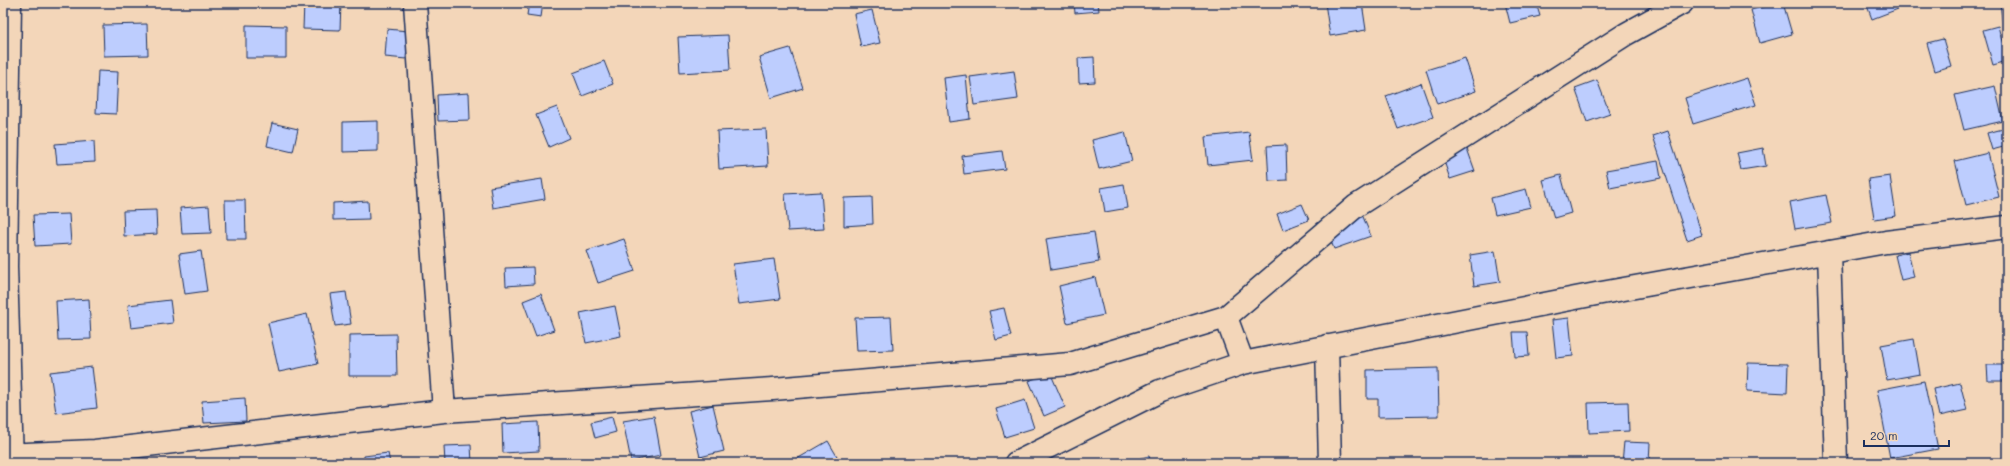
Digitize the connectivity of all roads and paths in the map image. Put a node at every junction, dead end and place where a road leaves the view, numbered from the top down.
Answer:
1 (10, 3) edge
2 (415, 3) edge
3 (1682, 3) edge
4 (2007, 227) edge
5 (1829, 252) junction
6 (1226, 317) junction
7 (1327, 346) junction
8 (1243, 363) junction
9 (444, 411) junction
10 (8, 457) edge
11 (1016, 463) edge
12 (1330, 463) edge
13 (1836, 463) edge

1 - 10 street
2 - 9 street
3 - 6 street
4 - 5 street
5 - 7 street
5 - 13 street
6 - 8 street
6 - 9 street
7 - 8 street
7 - 12 street
8 - 11 street
9 - 10 street

